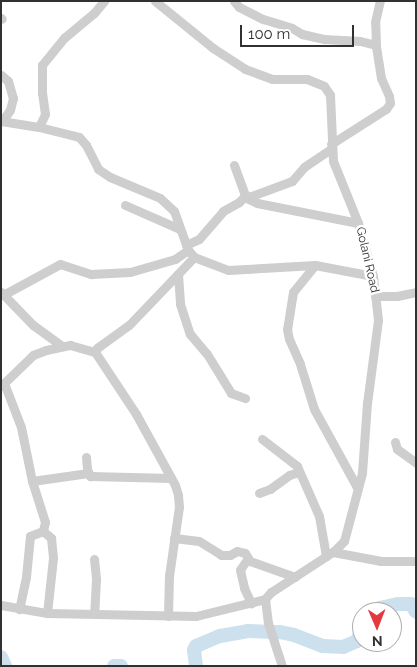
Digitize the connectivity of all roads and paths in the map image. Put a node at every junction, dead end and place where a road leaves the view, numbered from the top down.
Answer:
1 (104, 1) edge
2 (155, 1) edge
3 (234, 1) edge
4 (380, 1) edge
5 (376, 45) junction
6 (1, 75) edge
7 (1, 121) edge
8 (39, 127) junction
9 (331, 147) junction
10 (234, 165) dead end
11 (246, 196) junction
12 (125, 205) dead end
13 (358, 223) junction
14 (180, 229) junction
15 (187, 248) junction
16 (194, 257) junction
17 (315, 265) junction
18 (178, 274) junction
19 (373, 276) junction
20 (416, 292) edge
21 (2, 293) edge
22 (375, 296) junction
23 (62, 346) junction
24 (95, 352) junction
25 (3, 384) edge
26 (245, 398) dead end
27 (262, 439) dead end
28 (395, 442) dead end
29 (86, 457) dead end
30 (416, 463) edge
31 (300, 472) junction
32 (88, 473) junction
33 (171, 478) junction
34 (32, 481) junction
35 (358, 489) junction
36 (259, 492) dead end
37 (43, 531) junction
38 (174, 538) junction
39 (330, 554) junction
40 (94, 559) dead end
41 (247, 560) junction
42 (416, 561) edge
43 (295, 577) junction
44 (265, 599) junction
45 (251, 603) junction
46 (1, 605) edge
47 (19, 609) junction
48 (47, 613) junction
49 (94, 614) junction
50 (168, 616) junction
51 (282, 666) edge

1 - 8 street
2 - 9 street, Golani Road
3 - 5 street
4 - 5 street
5 - 9 street
6 - 7 street
7 - 8 street
8 - 14 street
9 - 11 street
9 - 13 street, Golani Road
10 - 11 street
11 - 13 street
11 - 15 street
12 - 14 street
13 - 19 street, Golani Road
14 - 15 street
15 - 16 street
15 - 21 street
16 - 17 street
16 - 18 street
17 - 19 street
17 - 35 street
18 - 24 street
18 - 26 street
19 - 22 street, Golani Road
20 - 22 street
21 - 23 street
22 - 35 street, Golani Road
23 - 24 street
23 - 25 street
24 - 33 street
25 - 34 street
27 - 31 street
28 - 30 street
29 - 32 street
31 - 36 street
31 - 39 street
32 - 33 street
32 - 34 street
33 - 38 street
34 - 37 street
35 - 39 street, Golani Road
37 - 47 street
37 - 48 street
38 - 41 street
38 - 50 street
39 - 42 street
39 - 43 street, Golani Road
40 - 49 street
41 - 43 street
41 - 45 street
43 - 44 street, Golani Road
44 - 45 street
44 - 51 street
45 - 50 street
46 - 47 street
47 - 48 street
48 - 49 street
49 - 50 street

